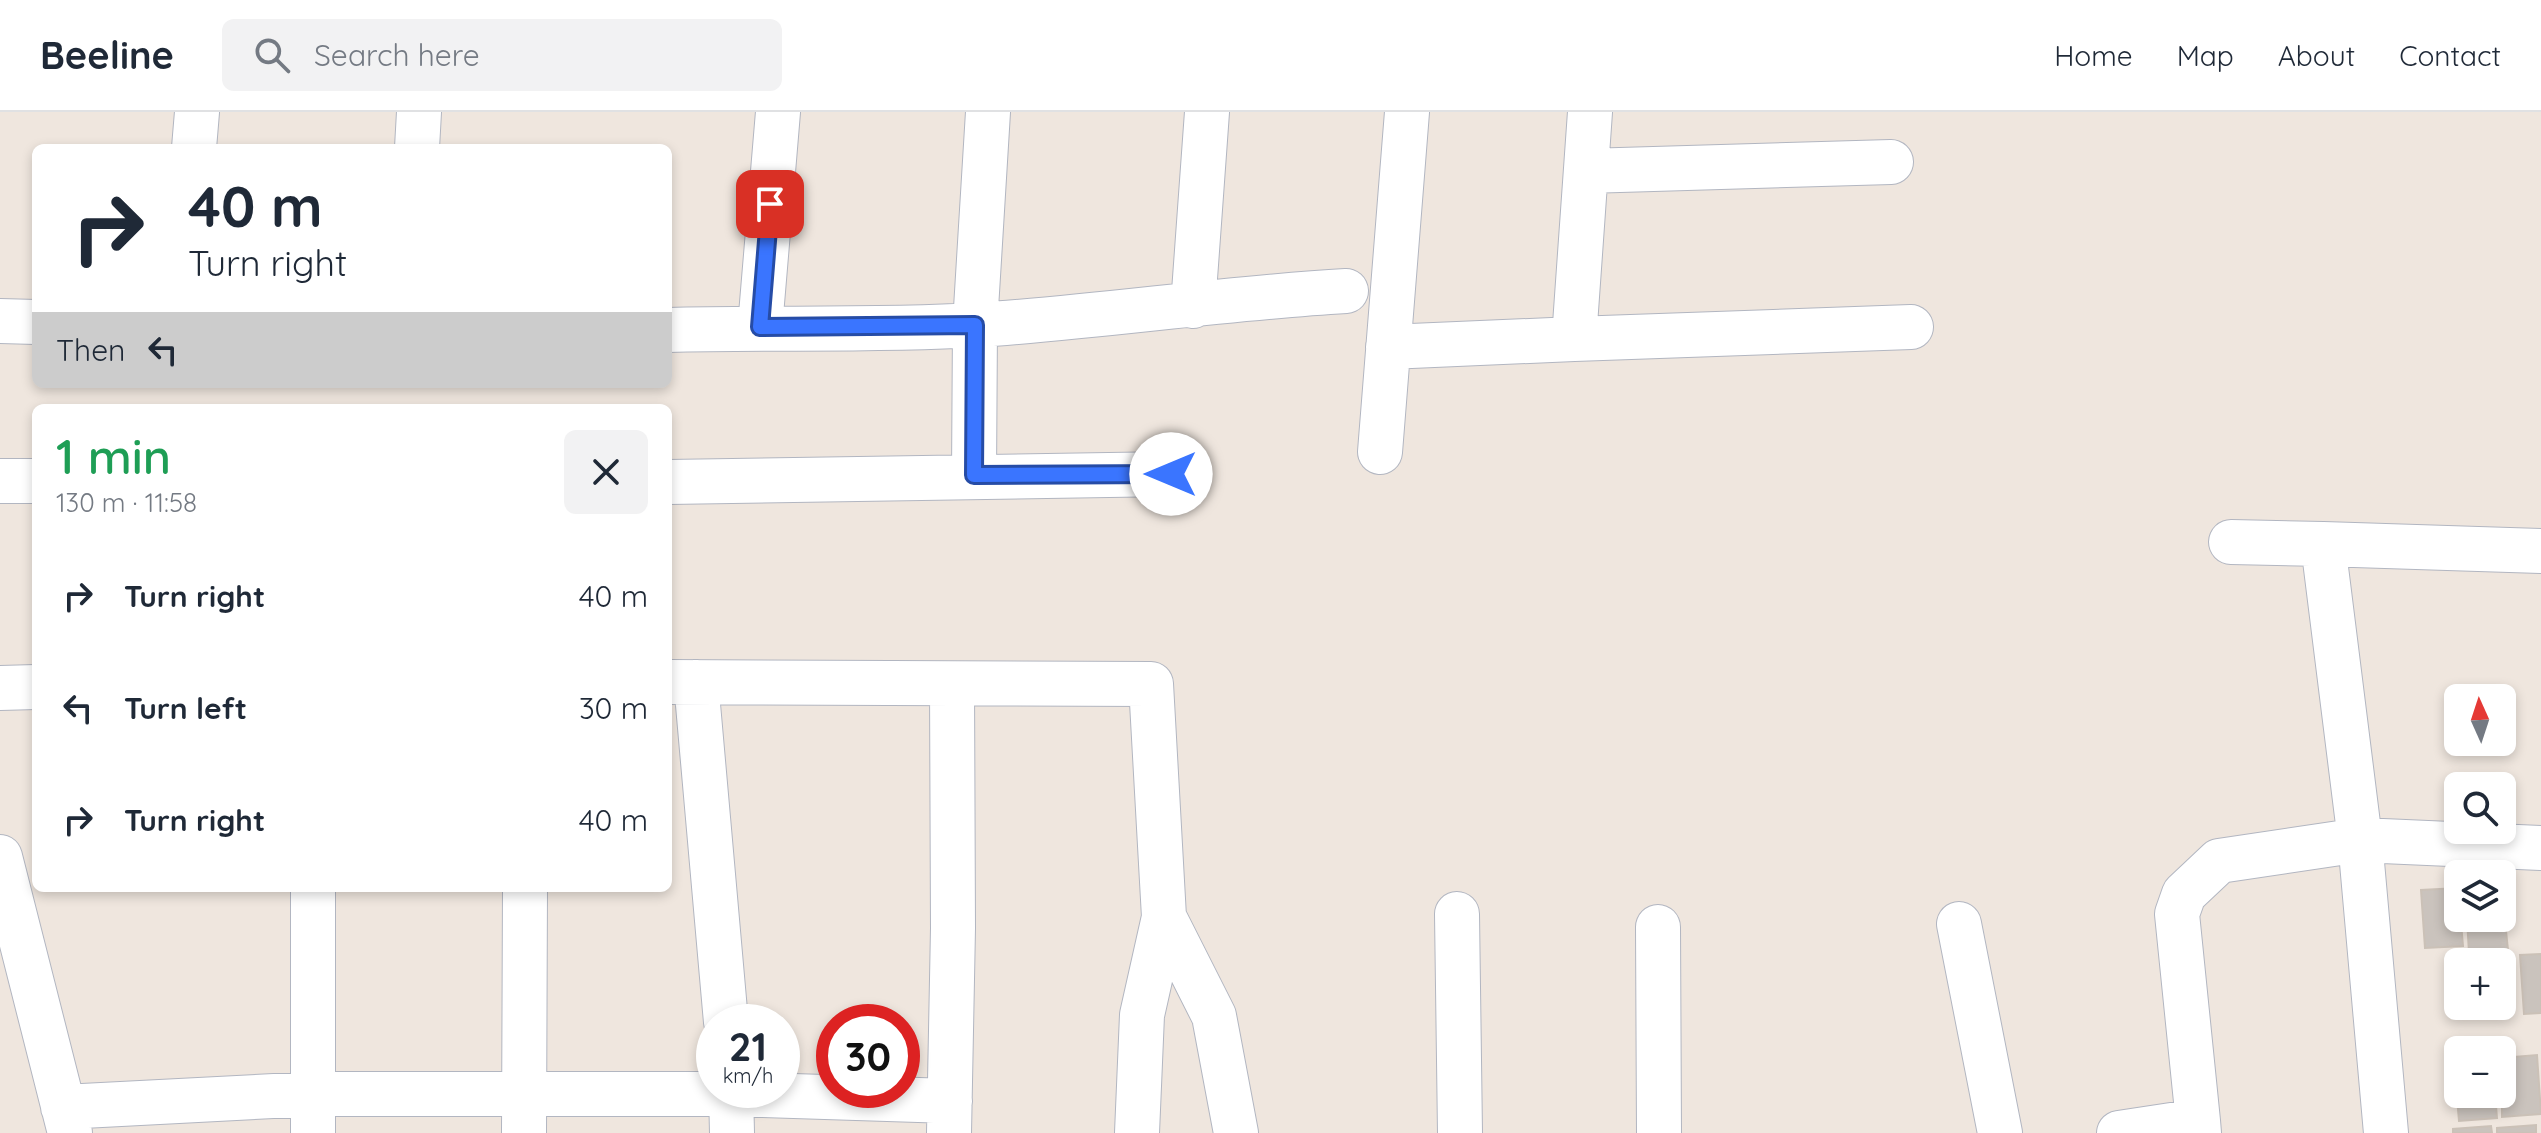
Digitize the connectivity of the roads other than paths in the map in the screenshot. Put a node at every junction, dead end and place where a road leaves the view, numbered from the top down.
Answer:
1 (197, 112) edge
2 (419, 112) edge
3 (778, 112) edge
4 (988, 112) edge
5 (1207, 112) edge
6 (1407, 112) edge
7 (1590, 112) edge
8 (194, 144) edge
9 (417, 144) edge
10 (1891, 162) dead end
11 (1586, 171) junction
12 (1346, 291) dead end
13 (1193, 306) junction
14 (0, 321) edge
15 (32, 322) edge
16 (975, 325) junction
17 (760, 327) junction
18 (1911, 327) dead end
19 (672, 330) edge
20 (1574, 339) junction
21 (1388, 347) junction
22 (1380, 452) dead end
23 (1171, 474) dead end
24 (974, 475) junction
25 (0, 481) edge
26 (32, 481) edge
27 (672, 482) edge
28 (2231, 542) dead end
29 (2323, 544) junction
30 (2541, 551) edge
31 (682, 682) edge
32 (952, 684) junction
33 (32, 687) edge
34 (0, 688) edge
35 (2360, 840) junction
36 (2541, 848) edge
37 (0, 857) edge
38 (313, 892) edge
39 (525, 892) edge
40 (1457, 914) dead end
41 (1164, 917) junction
42 (1959, 924) dead end
43 (1658, 927) dead end
44 (724, 1004) edge
45 (696, 1107) edge
46 (771, 1108) edge
47 (313, 1114) edge
48 (524, 1114) edge
49 (949, 1117) edge
50 (66, 1120) edge
51 (2199, 1127) edge
52 (1137, 1133) edge
53 (1236, 1133) edge
54 (1460, 1133) edge
55 (1659, 1133) edge
56 (2000, 1133) edge
57 (2119, 1133) edge
58 (2386, 1133) edge

1 - 8 street
2 - 9 street
3 - 17 street
4 - 16 street
5 - 13 street
6 - 21 street
7 - 11 street
10 - 11 street
11 - 20 street
12 - 13 street
13 - 16 street
14 - 15 street
16 - 17 street
16 - 24 street
17 - 19 street
18 - 20 street
20 - 21 street
21 - 22 street
23 - 24 street
24 - 27 street
25 - 26 street
28 - 29 street
29 - 30 street
29 - 35 street
31 - 32 street
31 - 44 street
32 - 41 street
32 - 49 street
33 - 34 street
35 - 36 street
35 - 51 street
35 - 58 street
37 - 50 street
38 - 47 street
39 - 48 street
40 - 54 street
41 - 52 street
41 - 53 street
42 - 56 street
43 - 55 street
45 - 48 street
46 - 49 street
47 - 48 street
47 - 50 street
51 - 57 street

